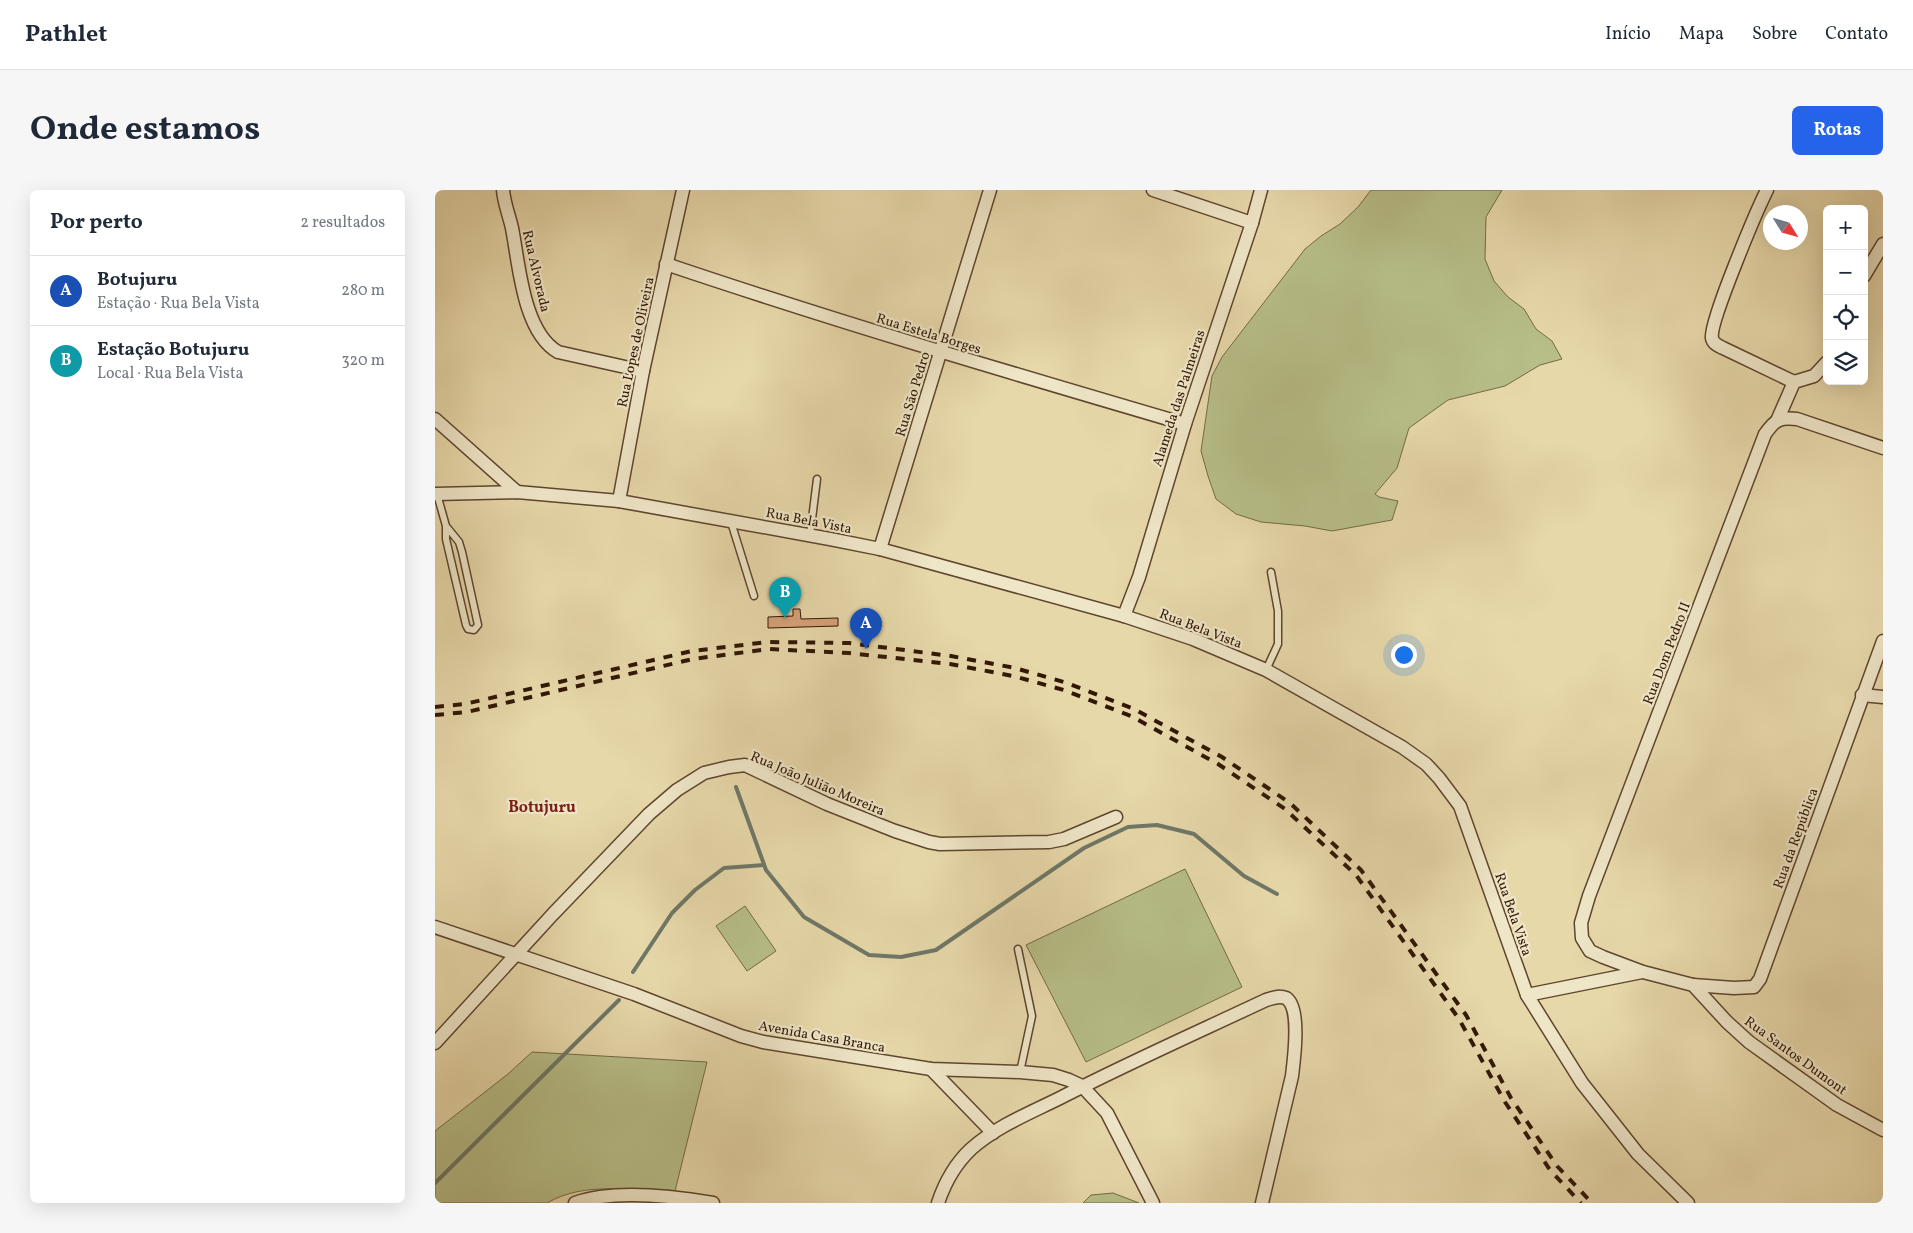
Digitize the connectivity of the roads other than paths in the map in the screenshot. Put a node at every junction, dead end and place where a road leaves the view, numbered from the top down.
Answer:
1 (503, 190) edge
2 (683, 190) edge
3 (990, 190) edge
4 (1153, 190) edge
5 (1261, 190) edge
6 (1767, 190) edge
7 (1252, 223) junction
8 (1883, 244) edge
9 (666, 264) junction
10 (1868, 269) edge
11 (940, 352) junction
12 (1823, 366) edge
13 (643, 371) junction
14 (1794, 382) junction
15 (1777, 421) junction
16 (437, 422) edge
17 (1185, 424) junction
18 (1883, 448) edge
19 (817, 479) dead end
20 (517, 492) junction
21 (436, 494) edge
22 (619, 501) junction
23 (730, 520) junction
24 (446, 526) junction
25 (811, 535) junction
26 (880, 549) junction
27 (1271, 572) dead end
28 (754, 596) dead end
29 (1124, 616) junction
30 (1883, 641) edge
31 (1266, 670) junction
32 (1862, 695) junction
33 (1883, 697) edge
34 (1116, 817) dead end
35 (435, 927) edge
36 (1018, 949) dead end
37 (515, 956) junction
38 (1643, 972) junction
39 (1693, 985) junction
40 (1527, 995) junction
41 (435, 1043) edge
42 (931, 1069) junction
43 (1020, 1072) junction
44 (1082, 1086) junction
45 (1883, 1130) edge
46 (993, 1132) junction
47 (575, 1203) edge
48 (713, 1203) edge
49 (938, 1203) edge
50 (1153, 1203) edge
51 (1262, 1203) edge
52 (1688, 1203) edge

1 - 13 street, Rua Alvorada
2 - 9 street, Rua Lopes de Oliveira
3 - 11 street, Rua São Pedro
4 - 7 street
5 - 7 street, Alameda das Palmeiras
6 - 14 street
7 - 17 street, Alameda das Palmeiras
8 - 10 street
9 - 11 street, Rua Estela Borges
9 - 13 street, Rua Lopes de Oliveira
11 - 17 street, Rua Estela Borges
11 - 26 street, Rua São Pedro
12 - 14 street
13 - 22 street, Rua Lopes de Oliveira
14 - 15 street, Rua Dom Pedro II
15 - 18 street
15 - 38 street, Rua Dom Pedro II
16 - 20 street
17 - 29 street, Alameda das Palmeiras
19 - 25 lane
20 - 21 street, Rua Bela Vista
20 - 22 street, Rua Bela Vista
21 - 24 lane
22 - 23 street, Rua Bela Vista
23 - 25 street, Rua Bela Vista
23 - 28 lane
24 - 24 lane
25 - 26 street, Rua Bela Vista
26 - 29 street, Rua Bela Vista
27 - 31 lane
29 - 31 street, Rua Bela Vista
30 - 32 street, Rua da República
31 - 40 street, Rua Bela Vista
32 - 33 street
32 - 39 street, Rua da República
34 - 37 street, Rua João Julião Moreira
35 - 37 street, Avenida Casa Branca
36 - 43 lane
37 - 41 street, Rua João Julião Moreira
37 - 42 street, Avenida Casa Branca
38 - 39 street
38 - 40 street
39 - 45 street, Rua Santos Dumont
40 - 52 street, Rua Bela Vista
42 - 43 street, Avenida Casa Branca
42 - 46 street
43 - 44 street, Avenida Casa Branca
44 - 46 street
44 - 50 street, Avenida Casa Branca
44 - 51 street
46 - 49 street
47 - 48 street

